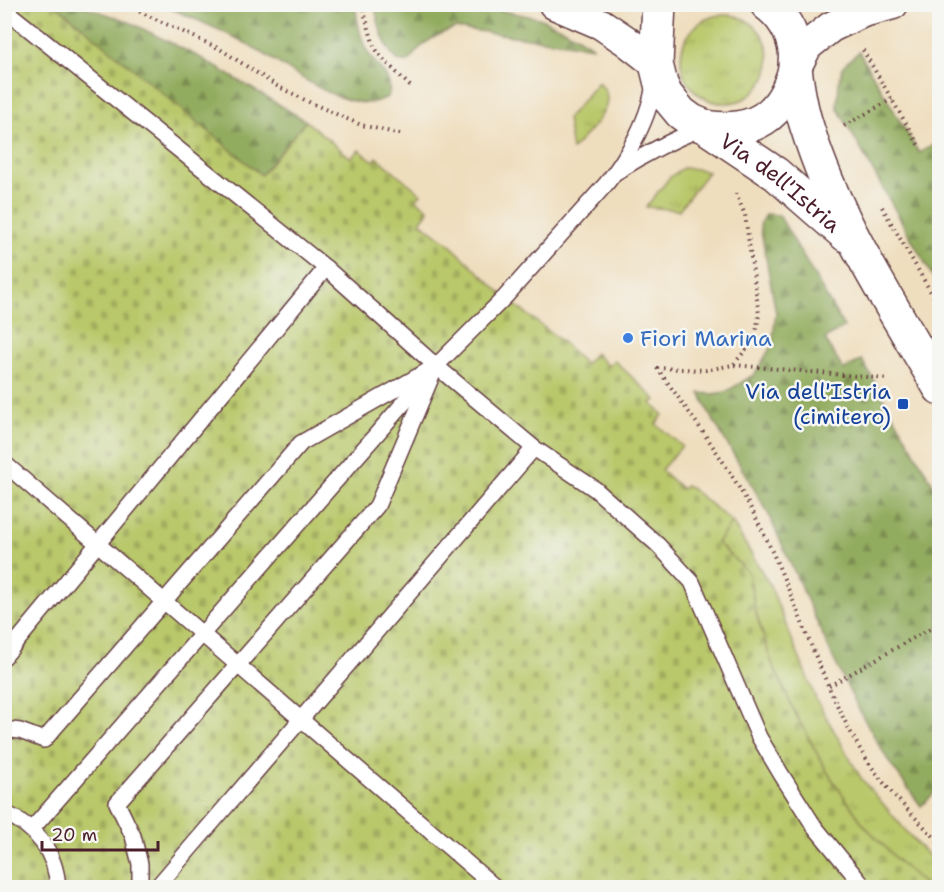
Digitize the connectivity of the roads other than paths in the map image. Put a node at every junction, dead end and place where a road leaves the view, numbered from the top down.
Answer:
1 (554, 4) edge
2 (659, 4) edge
3 (687, 4) edge
4 (767, 4) edge
5 (893, 4) edge
6 (4, 9) edge
7 (656, 64) junction
8 (795, 69) junction
9 (706, 127) junction
10 (613, 175) junction
11 (854, 242) junction
12 (326, 268) junction
13 (436, 366) junction
14 (939, 388) edge
15 (534, 447) junction
16 (4, 463) edge
17 (98, 544) junction
18 (164, 601) junction
19 (202, 634) junction
20 (4, 657) edge
21 (238, 665) junction
22 (301, 719) junction
23 (4, 729) edge
24 (4, 813) edge
25 (32, 829) junction
26 (58, 888) edge
27 (140, 888) edge
28 (156, 888) edge
29 (496, 888) edge
30 (865, 888) edge

1 - 7 street
2 - 7 main road, Via dell'Istria
3 - 7 main road
4 - 8 main road, Via dell'Istria
5 - 8 street
6 - 12 lane
7 - 9 main road, Via dell'Istria
7 - 10 lane
8 - 9 main road, Via dell'Istria
8 - 11 main road, Via dell'Istria
9 - 10 lane
9 - 11 main road, Via dell'Istria
10 - 13 lane
11 - 14 main road, Via dell'Istria
12 - 13 lane
12 - 17 lane
13 - 15 lane
13 - 18 lane
13 - 19 lane
13 - 21 lane
15 - 22 lane
15 - 30 lane
16 - 17 lane
17 - 18 lane
17 - 20 lane
18 - 19 lane
18 - 23 lane
19 - 21 lane
19 - 25 lane
21 - 22 lane
21 - 27 lane
22 - 28 lane
22 - 29 lane
24 - 25 lane
25 - 26 lane

